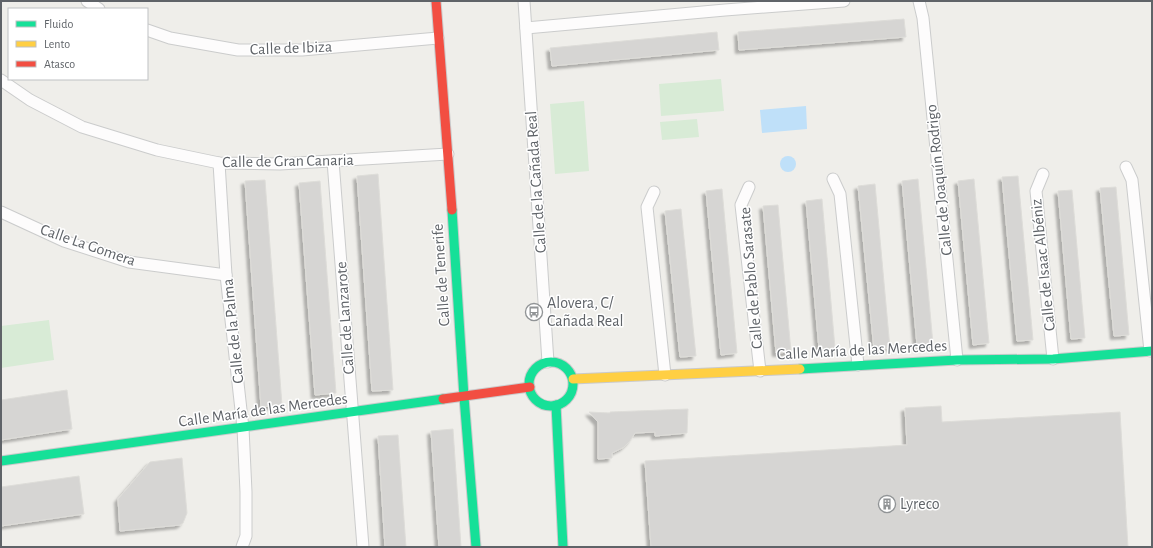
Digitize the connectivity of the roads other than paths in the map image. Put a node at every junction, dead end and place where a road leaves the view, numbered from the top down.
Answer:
1 (87, 1) edge
2 (436, 1) edge
3 (524, 1) edge
4 (844, 1) edge
5 (919, 1) edge
6 (793, 3) edge
7 (725, 5) edge
8 (98, 8) edge
9 (526, 28) junction
10 (148, 30) edge
11 (438, 38) junction
12 (1, 80) edge
13 (448, 154) junction
14 (333, 161) junction
15 (219, 163) junction
16 (1126, 166) dead end
17 (1044, 174) dead end
18 (833, 179) dead end
19 (749, 187) dead end
20 (654, 192) dead end
21 (1, 212) edge
22 (226, 275) junction
23 (1151, 351) edge
24 (1053, 358) junction
25 (957, 360) junction
26 (548, 362) junction
27 (858, 365) junction
28 (760, 371) junction
29 (665, 375) junction
30 (573, 379) junction
31 (530, 387) junction
32 (464, 397) junction
33 (556, 405) junction
34 (352, 412) junction
35 (243, 428) junction
36 (1, 461) edge
37 (242, 547) edge
38 (363, 547) edge
39 (476, 547) edge
40 (563, 547) edge

1 - 8 street
2 - 11 street, Calle de Tenerife
3 - 9 street, Calle de la Cañada Real
4 - 6 street
5 - 25 street, Calle de Joaquín Rodrigo
6 - 7 street
7 - 9 street
9 - 26 street, Calle de la Cañada Real
10 - 11 street, Calle de Ibiza
11 - 13 street, Calle de Tenerife
12 - 15 street, Calle de Gran Canaria
13 - 14 street, Calle de Gran Canaria
13 - 32 street, Calle de Tenerife
14 - 15 street, Calle de Gran Canaria
14 - 34 street, Calle de Lanzarote
15 - 22 street, Calle de la Palma
16 - 23 street
17 - 24 street, Calle de Isaac Albéniz
18 - 27 street
19 - 28 street, Calle de Pablo Sarasate
20 - 29 street
21 - 22 street, Calle La Gomera
22 - 35 street, Calle de la Palma
23 - 24 street, Calle María de las Mercedes
24 - 25 street, Calle María de las Mercedes
25 - 27 street, Calle María de las Mercedes
26 - 30 street
26 - 31 street
27 - 28 street, Calle María de las Mercedes
28 - 29 street, Calle María de las Mercedes
29 - 30 street, Calle María de las Mercedes
30 - 33 street
31 - 32 street, Calle María de las Mercedes
31 - 33 street
32 - 34 street, Calle María de las Mercedes
32 - 39 street, Calle de Tenerife
33 - 40 street
34 - 35 street, Calle María de las Mercedes
34 - 38 street, Calle de Lanzarote
35 - 36 street, Calle María de las Mercedes
35 - 37 street, Calle de la Palma

